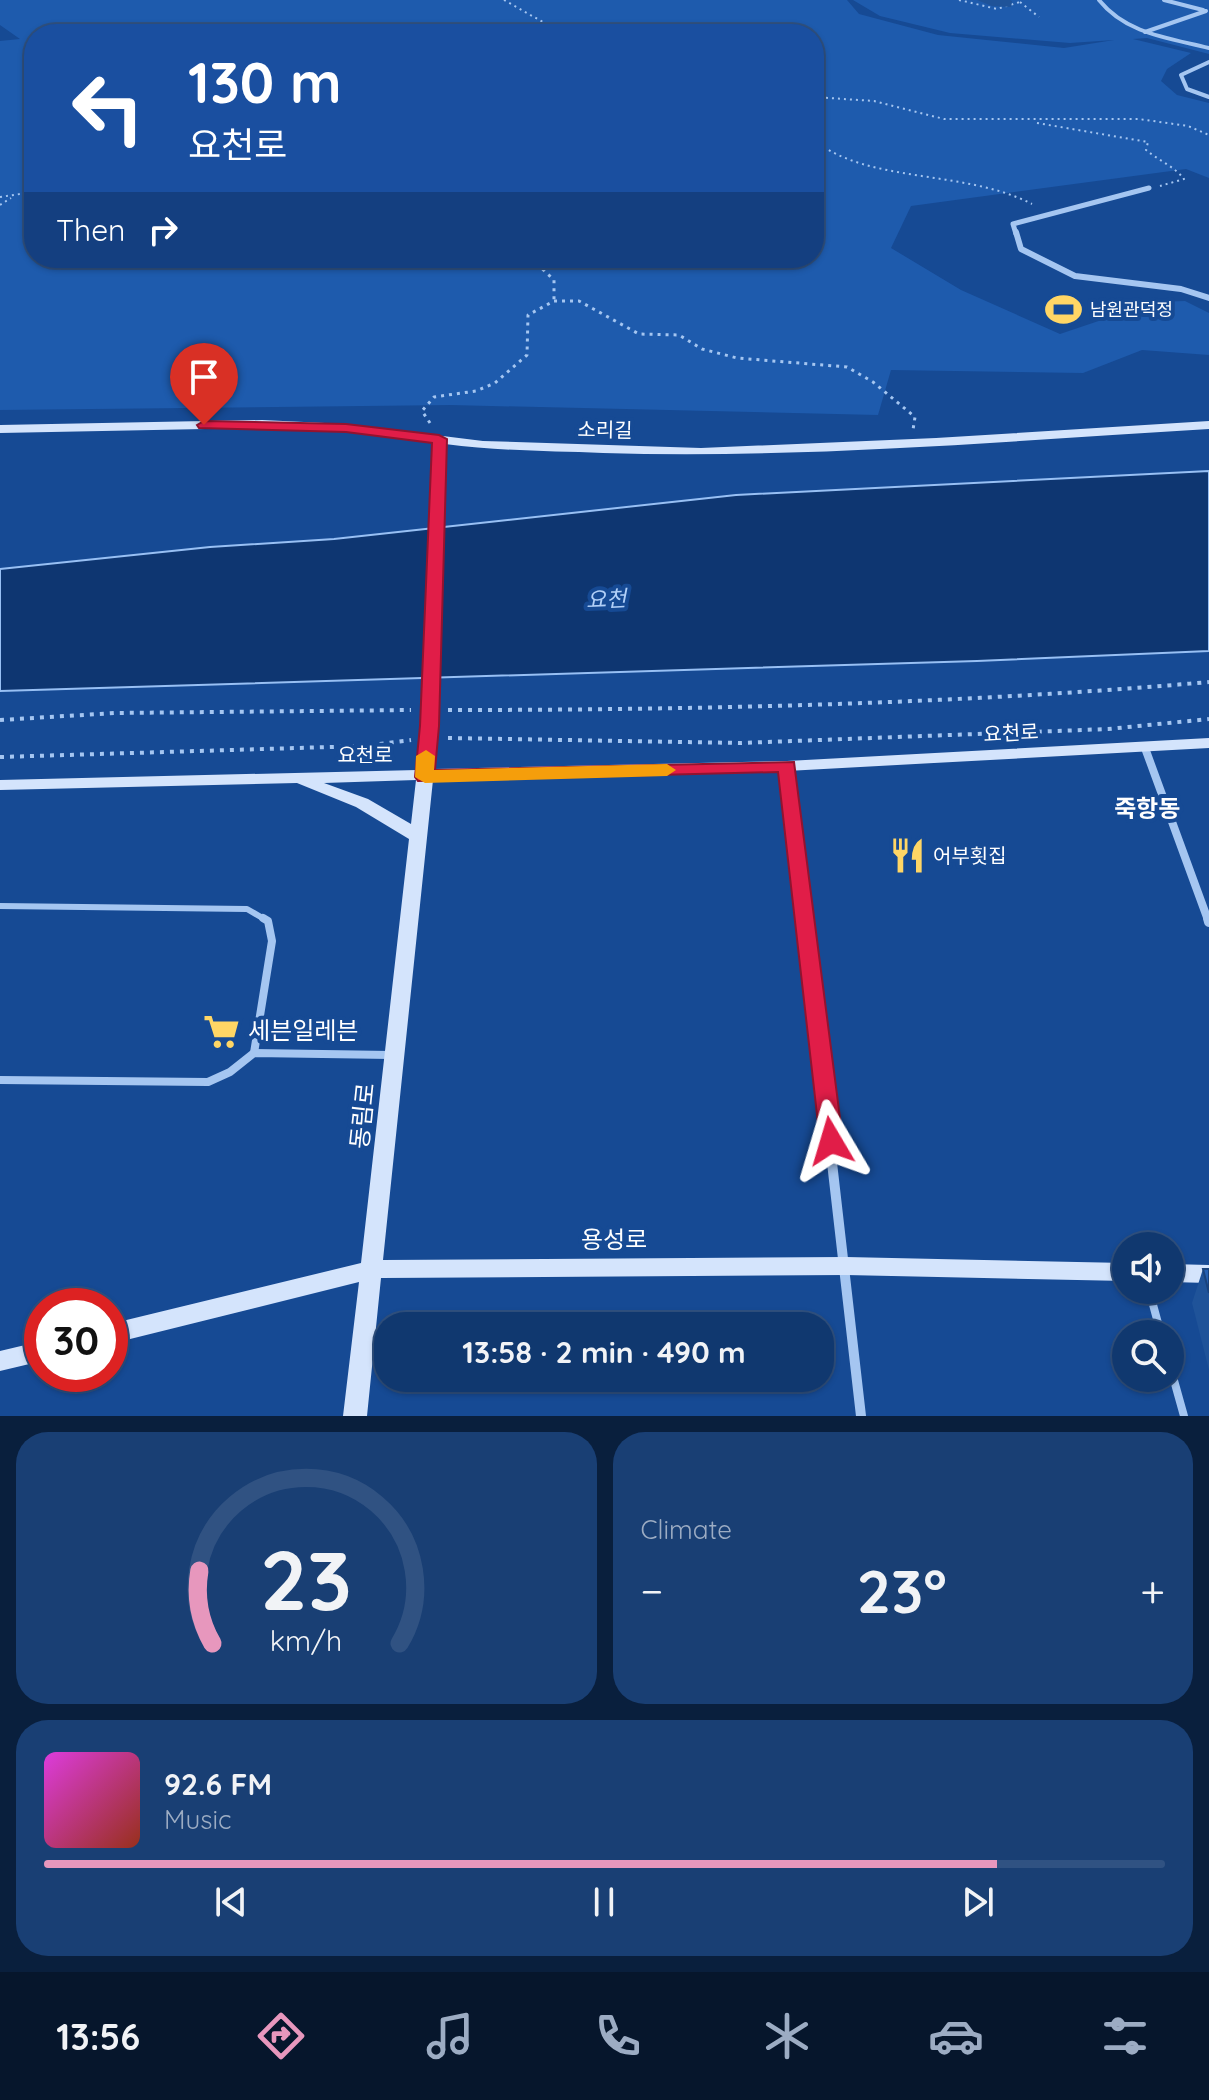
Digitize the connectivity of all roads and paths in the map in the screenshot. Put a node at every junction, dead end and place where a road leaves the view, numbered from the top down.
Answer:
1 (504, 0) edge
2 (959, 0) edge
3 (1099, 0) edge
4 (1164, 0) edge
5 (1020, 1) edge
6 (1208, 11) edge
7 (1039, 17) dead end
8 (550, 24) edge
9 (1145, 32) junction
10 (1209, 48) edge
11 (1209, 62) edge
12 (1209, 97) edge
13 (824, 98) edge
14 (1026, 121) junction
15 (1209, 135) edge
16 (824, 150) edge
17 (1149, 188) joint
18 (24, 194) edge
19 (13, 196) junction
20 (0, 197) edge
21 (0, 205) edge
22 (1047, 215) junction
23 (541, 268) edge
24 (1209, 298) edge
25 (554, 301) junction
26 (1209, 425) edge
27 (0, 429) edge
28 (439, 439) junction
29 (920, 443) junction
30 (1209, 682) edge
31 (1209, 719) edge
32 (0, 720) edge
33 (431, 721) junction
34 (1209, 743) edge
35 (1145, 748) junction
36 (0, 757) edge
37 (787, 766) junction
38 (295, 777) junction
39 (425, 777) junction
40 (0, 785) edge
41 (417, 836) junction
42 (0, 906) edge
43 (1209, 922) edge
44 (254, 1053) junction
45 (395, 1055) junction
46 (0, 1080) edge
47 (846, 1266) junction
48 (372, 1269) junction
49 (1112, 1272) edge
50 (1184, 1273) edge
51 (1209, 1274) edge
52 (128, 1330) edge
53 (24, 1355) edge
54 (0, 1361) edge
55 (1177, 1392) edge
56 (355, 1416) edge
57 (861, 1416) edge
58 (1184, 1416) edge

1 - 8 path
2 - 5 path
3 - 9 lane
4 - 6 lane
5 - 7 path
6 - 9 lane
9 - 10 lane
11 - 12 lane
13 - 14 path
14 - 15 path
14 - 17 path
16 - 22 path
17 - 22 street
18 - 19 path
19 - 20 path
19 - 21 path
22 - 24 street
23 - 25 path
25 - 28 path
25 - 29 path
26 - 29 street, 소리길
27 - 28 street, 소리길
28 - 29 street, 소리길
28 - 33 street, 동림로
30 - 33 path
31 - 33 path
32 - 33 path
33 - 36 path
33 - 39 street, 동림로
34 - 35 street, 요천로
35 - 37 street, 요천로
35 - 43 street
37 - 39 street, 요천로
37 - 47 street
38 - 39 street, 요천로
38 - 40 street, 요천로
38 - 41 street
39 - 41 street, 동림로
41 - 45 street, 동림로
42 - 44 lane
44 - 45 lane
44 - 46 lane
45 - 48 street, 동림로
47 - 48 street, 용성로
47 - 49 street, 용성로
47 - 57 street
48 - 52 street, 용성로
48 - 56 street, 동림로
50 - 51 street
53 - 54 street
55 - 58 lane

